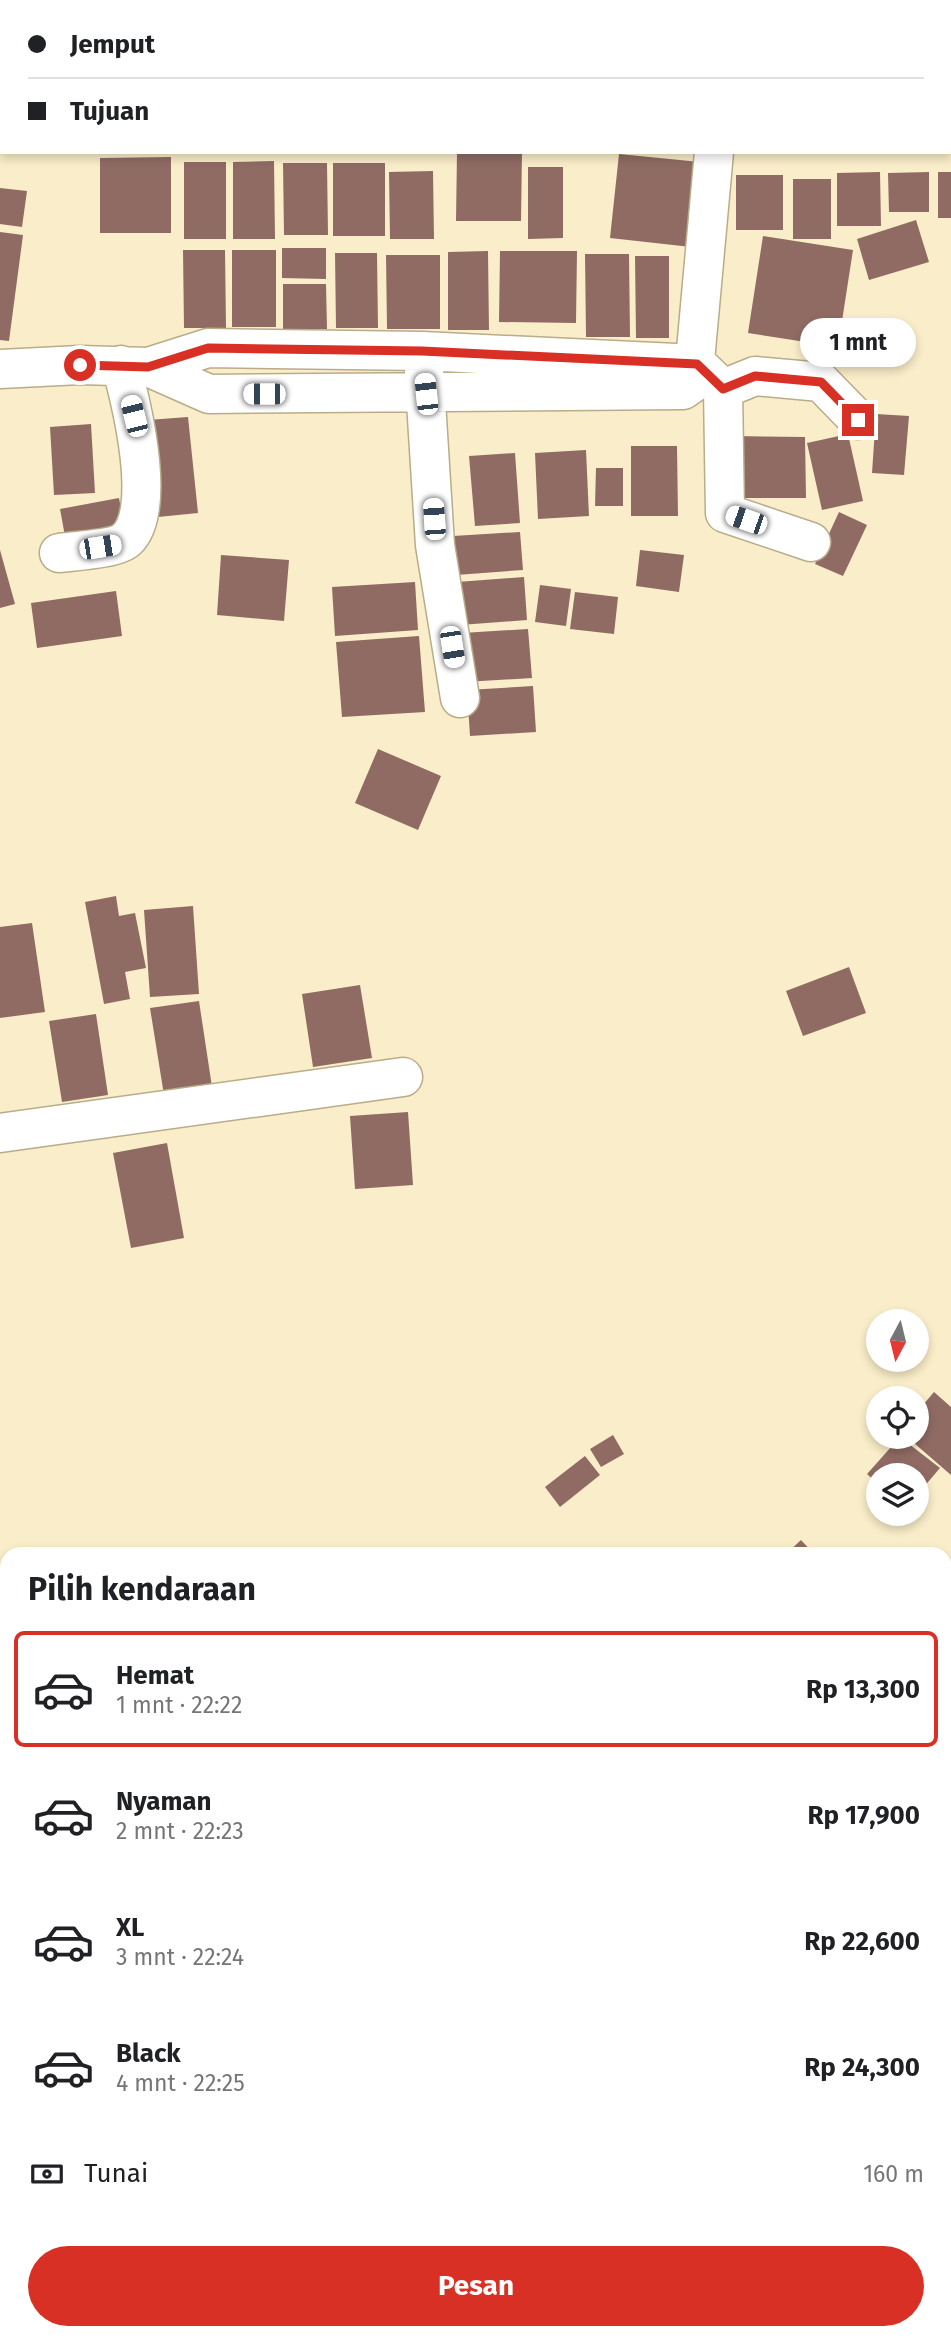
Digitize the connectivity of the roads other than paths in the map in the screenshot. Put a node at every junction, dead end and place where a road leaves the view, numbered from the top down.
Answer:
1 (714, 154) edge
2 (422, 351) junction
3 (135, 366) junction
4 (0, 369) edge
5 (710, 377) junction
6 (426, 394) junction
7 (858, 420) dead end
8 (811, 542) dead end
9 (59, 554) dead end
10 (460, 698) dead end
11 (403, 1077) dead end
12 (0, 1133) edge

1 - 5 street
2 - 3 street
2 - 5 street
2 - 6 street
3 - 4 street
3 - 6 street
3 - 9 street
5 - 6 street
5 - 7 street
5 - 8 street
6 - 10 street
11 - 12 street

